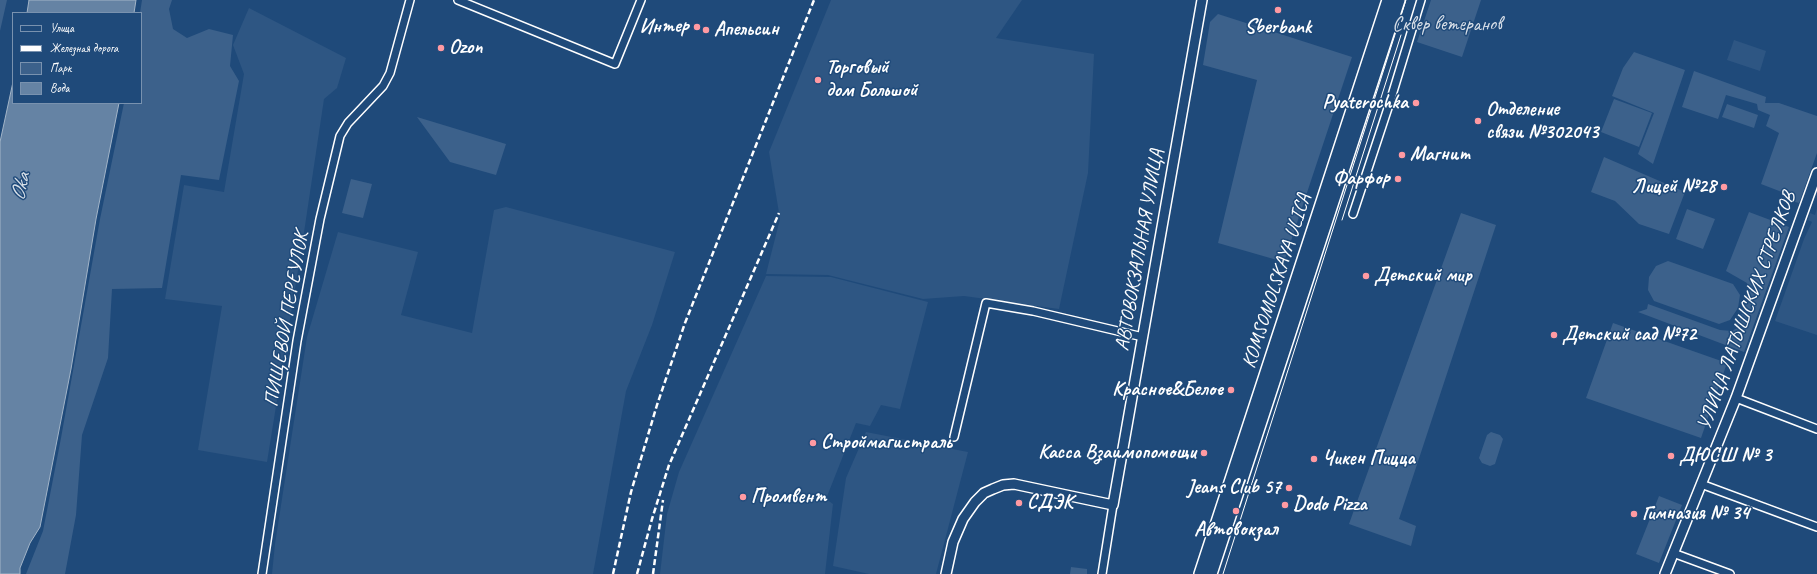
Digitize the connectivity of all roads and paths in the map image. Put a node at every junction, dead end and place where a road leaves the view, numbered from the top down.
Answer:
1 (410, 0) edge
2 (458, 0) edge
3 (641, 0) edge
4 (1202, 0) edge
5 (1388, 0) edge
6 (1399, 0) edge
7 (1421, 0) edge
8 (1817, 173) edge
9 (1353, 214) dead end
10 (1143, 337) junction
11 (1736, 398) junction
12 (1817, 429) edge
13 (954, 437) dead end
14 (1701, 484) junction
15 (1113, 505) junction
16 (1817, 527) edge
17 (1673, 553) junction
18 (262, 574) edge
19 (946, 574) edge
20 (1102, 574) edge
21 (1200, 574) edge
22 (1211, 574) edge
23 (1665, 574) edge
24 (1730, 574) edge

1 - 18 street, ПИЩЕВОЙ ПЕРЕУЛОК
2 - 3 street
4 - 10 street, АВТОВОКЗАЛЬНАЯ УЛИЦА
5 - 21 main road, KOMSOMOLSKAYA ULICA
6 - 22 main road, KOMSOMOLSKAYA ULICA
7 - 9 street
8 - 11 street, УЛИЦА ЛАТЫШСКИХ СТРЕЛКОВ
10 - 13 street
10 - 15 street, АВТОВОКЗАЛЬНАЯ УЛИЦА
11 - 12 street
11 - 14 street, УЛИЦА ЛАТЫШСКИХ СТРЕЛКОВ
14 - 16 street
14 - 17 street, УЛИЦА ЛАТЫШСКИХ СТРЕЛКОВ
15 - 19 street
15 - 20 street, АВТОВОКЗАЛЬНАЯ УЛИЦА
17 - 23 street, УЛИЦА ЛАТЫШСКИХ СТРЕЛКОВ
17 - 24 street

